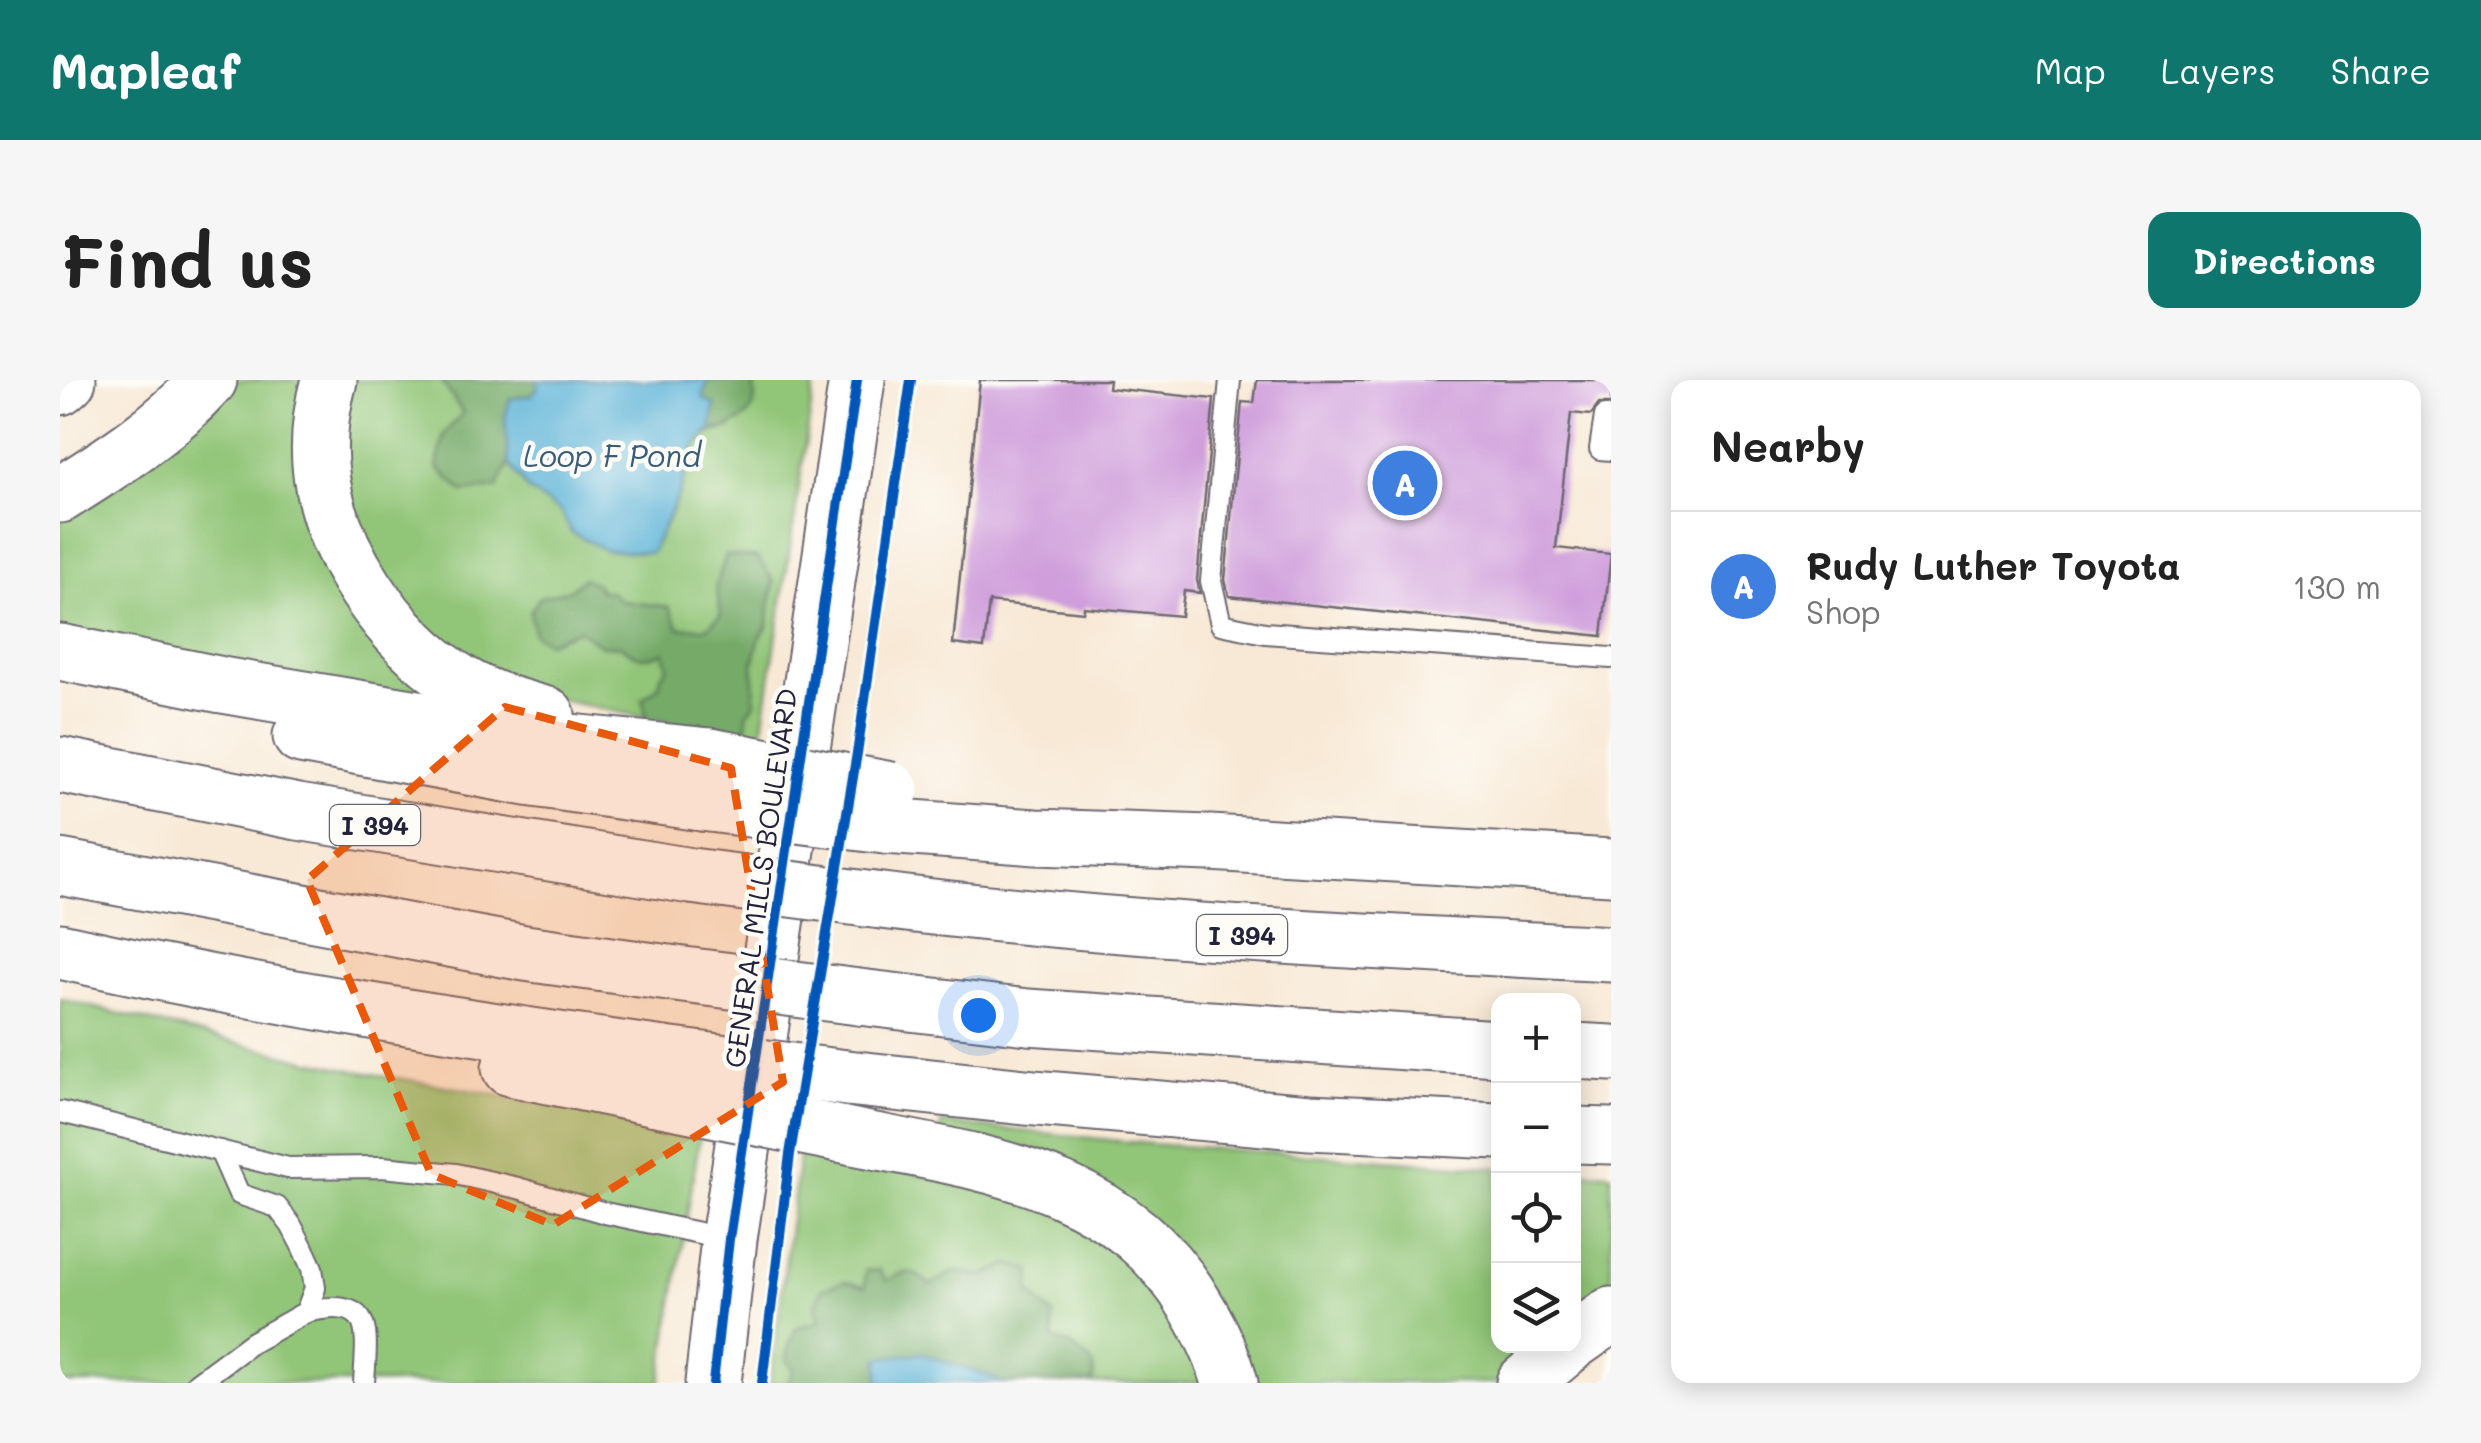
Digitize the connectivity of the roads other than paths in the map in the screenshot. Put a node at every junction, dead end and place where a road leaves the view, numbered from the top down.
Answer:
1 (68, 380) edge
2 (166, 380) edge
3 (208, 380) edge
4 (329, 380) edge
5 (857, 380) edge
6 (1230, 380) edge
7 (60, 387) edge
8 (1605, 416) dead end
9 (1611, 450) edge
10 (60, 478) edge
11 (60, 495) edge
12 (60, 652) edge
13 (1611, 658) edge
14 (60, 691) edge
15 (60, 765) edge
16 (706, 780) junction
17 (60, 867) edge
18 (1611, 868) edge
19 (60, 951) edge
20 (1611, 954) edge
21 (1491, 1048) edge
22 (1581, 1051) edge
23 (1611, 1053) edge
24 (661, 1076) junction
25 (61, 1112) edge
26 (1491, 1131) edge
27 (1581, 1135) edge
28 (1611, 1136) edge
29 (220, 1151) junction
30 (729, 1239) junction
31 (306, 1312) junction
32 (1611, 1314) edge
33 (1581, 1336) edge
34 (1560, 1353) edge
35 (197, 1383) edge
36 (364, 1383) edge
37 (713, 1383) edge
38 (1230, 1383) edge
39 (1524, 1383) edge

1 - 7 main road
2 - 10 main road
3 - 11 main road
4 - 16 main road
5 - 30 main road, GENERAL MILLS BOULEVARD
6 - 13 lane
8 - 9 lane
12 - 16 main road
14 - 16 main road
15 - 20 main road, I 394, bridge
16 - 18 main road, bridge
17 - 21 main road, bridge
19 - 24 main road
22 - 23 main road
24 - 26 main road, bridge
24 - 38 main road, bridge
25 - 29 lane
27 - 28 main road
29 - 30 lane
29 - 31 lane
30 - 37 main road, GENERAL MILLS BOULEVARD
31 - 35 lane
31 - 36 lane
32 - 33 main road
34 - 39 main road

